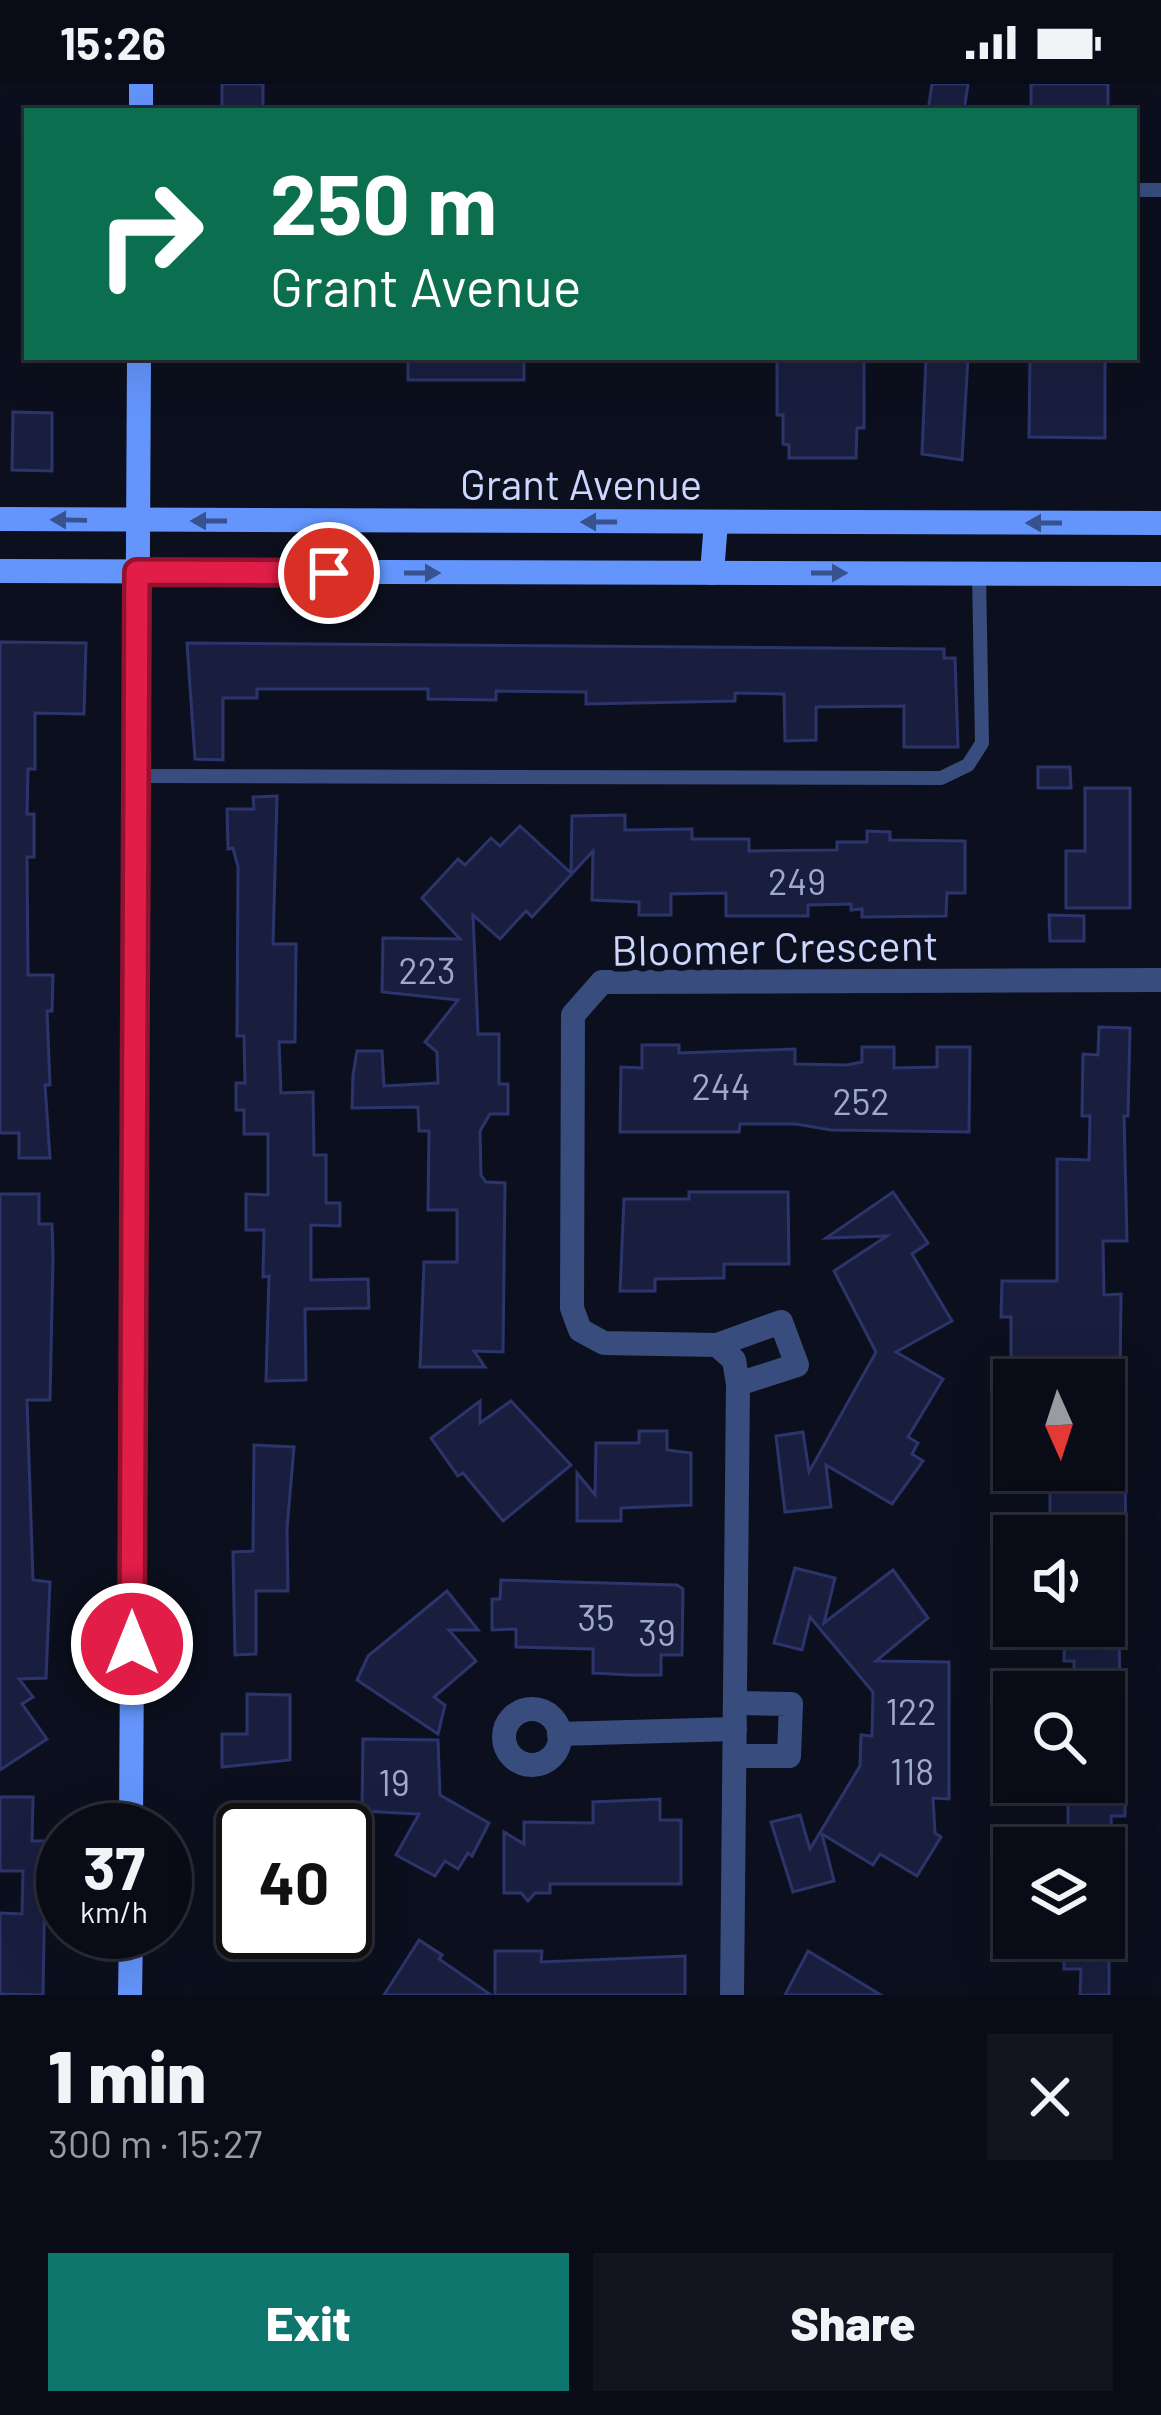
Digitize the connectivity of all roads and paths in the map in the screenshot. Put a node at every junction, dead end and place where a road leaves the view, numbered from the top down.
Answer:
1 (139, 360) edge
2 (0, 519) edge
3 (137, 521) junction
4 (716, 522) junction
5 (1161, 523) edge
6 (0, 571) edge
7 (137, 572) junction
8 (712, 573) junction
9 (979, 573) junction
10 (1161, 574) edge
11 (136, 776) junction
12 (1161, 980) edge
13 (717, 1345) junction
14 (738, 1384) junction
15 (735, 1702) junction
16 (735, 1729) junction
17 (559, 1734) dead end
18 (735, 1756) junction
19 (131, 1803) edge
20 (130, 1959) edge
21 (130, 1995) edge
22 (732, 1995) edge

1 - 3 main road
3 -> 2 main road, Grant Avenue
4 -> 3 main road, Grant Avenue
3 - 7 main road
5 -> 4 main road, Grant Avenue
4 - 8 main road
6 - 7 main road
7 -> 8 main road
7 - 11 main road
8 -> 9 main road
9 - 10 main road
9 - 11 lane
11 - 19 main road
12 - 13 street, Bloomer Crescent
13 - 14 street
13 - 14 street, Bloomer Crescent
14 - 15 street
15 - 16 street
15 - 18 street
16 - 17 street
16 - 18 street
18 - 22 street
20 - 21 main road

